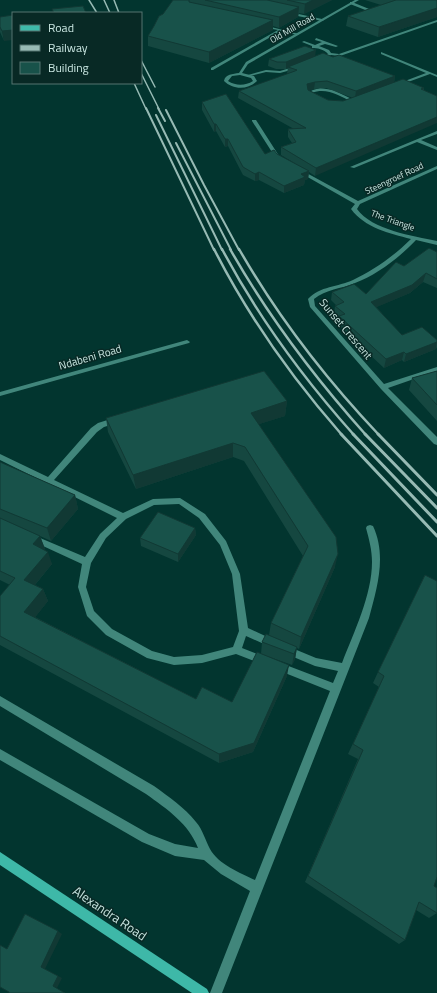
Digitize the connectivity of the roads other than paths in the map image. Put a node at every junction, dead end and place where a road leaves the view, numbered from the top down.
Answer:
1 (357, 0) edge
2 (351, 3) junction
3 (284, 12) edge
4 (366, 13) edge
5 (322, 20) junction
6 (437, 21) edge
7 (258, 25) edge
8 (281, 30) junction
9 (298, 34) junction
10 (316, 39) dead end
11 (304, 42) dead end
12 (326, 42) junction
13 (315, 46) junction
14 (336, 46) dead end
15 (309, 48) edge
16 (382, 53) dead end
17 (330, 54) junction
18 (314, 61) edge
19 (301, 66) edge
20 (212, 69) dead end
21 (430, 73) junction
22 (240, 74) junction
23 (250, 75) junction
24 (437, 76) edge
25 (397, 80) edge
26 (404, 82) junction
27 (390, 88) edge
28 (361, 98) edge
29 (317, 99) edge
30 (354, 101) junction
31 (348, 103) edge
32 (254, 121) dead end
33 (437, 132) edge
34 (417, 140) junction
35 (437, 149) edge
36 (284, 163) edge
37 (291, 167) edge
38 (437, 167) edge
39 (352, 168) dead end
40 (358, 204) junction
41 (415, 238) junction
42 (437, 243) edge
43 (187, 342) dead end
44 (437, 369) edge
45 (383, 387) junction
46 (0, 394) edge
47 (125, 417) edge
48 (437, 442) edge
49 (0, 457) edge
50 (49, 481) junction
51 (123, 517) junction
52 (370, 528) dead end
53 (22, 532) edge
54 (87, 562) junction
55 (244, 632) junction
56 (236, 650) junction
57 (345, 668) junction
58 (337, 689) junction
59 (0, 701) edge
60 (0, 754) edge
61 (207, 855) junction
62 (0, 858) edge
63 (257, 888) junction
64 (199, 992) edge
65 (216, 993) edge

1 - 2 street, Old Mill Road
2 - 4 street
2 - 5 street, Old Mill Road
3 - 5 street
5 - 9 street, Old Mill Road
6 - 17 street
7 - 8 street
8 - 9 street
8 - 20 street
9 - 22 street, Old Mill Road
10 - 12 street
11 - 13 street
12 - 13 street
12 - 14 street
13 - 15 street
13 - 17 street
16 - 21 street
17 - 18 street
19 - 23 street
21 - 24 street
21 - 26 street
22 - 23 street
22 - 23 street, Old Mill Road
25 - 26 street
26 - 27 street
28 - 30 street
29 - 30 street
30 - 31 street
32 - 36 street
33 - 34 street
34 - 35 street
34 - 39 street
37 - 40 street
38 - 40 street, Steengroef Road
40 - 41 street, The Triangle
41 - 42 street, The Triangle
41 - 45 street, Sunset Crescent
43 - 46 street, Ndabeni Road
44 - 45 street
45 - 48 street, Sunset Crescent
47 - 50 street
49 - 50 street
50 - 51 street
51 - 54 street
51 - 55 street
52 - 57 street
53 - 54 street
54 - 56 street
55 - 56 street
55 - 57 street
56 - 58 street
57 - 58 street
58 - 63 street
59 - 61 street
60 - 61 street
61 - 63 street
62 - 64 street, Alexandra Road
63 - 65 street

